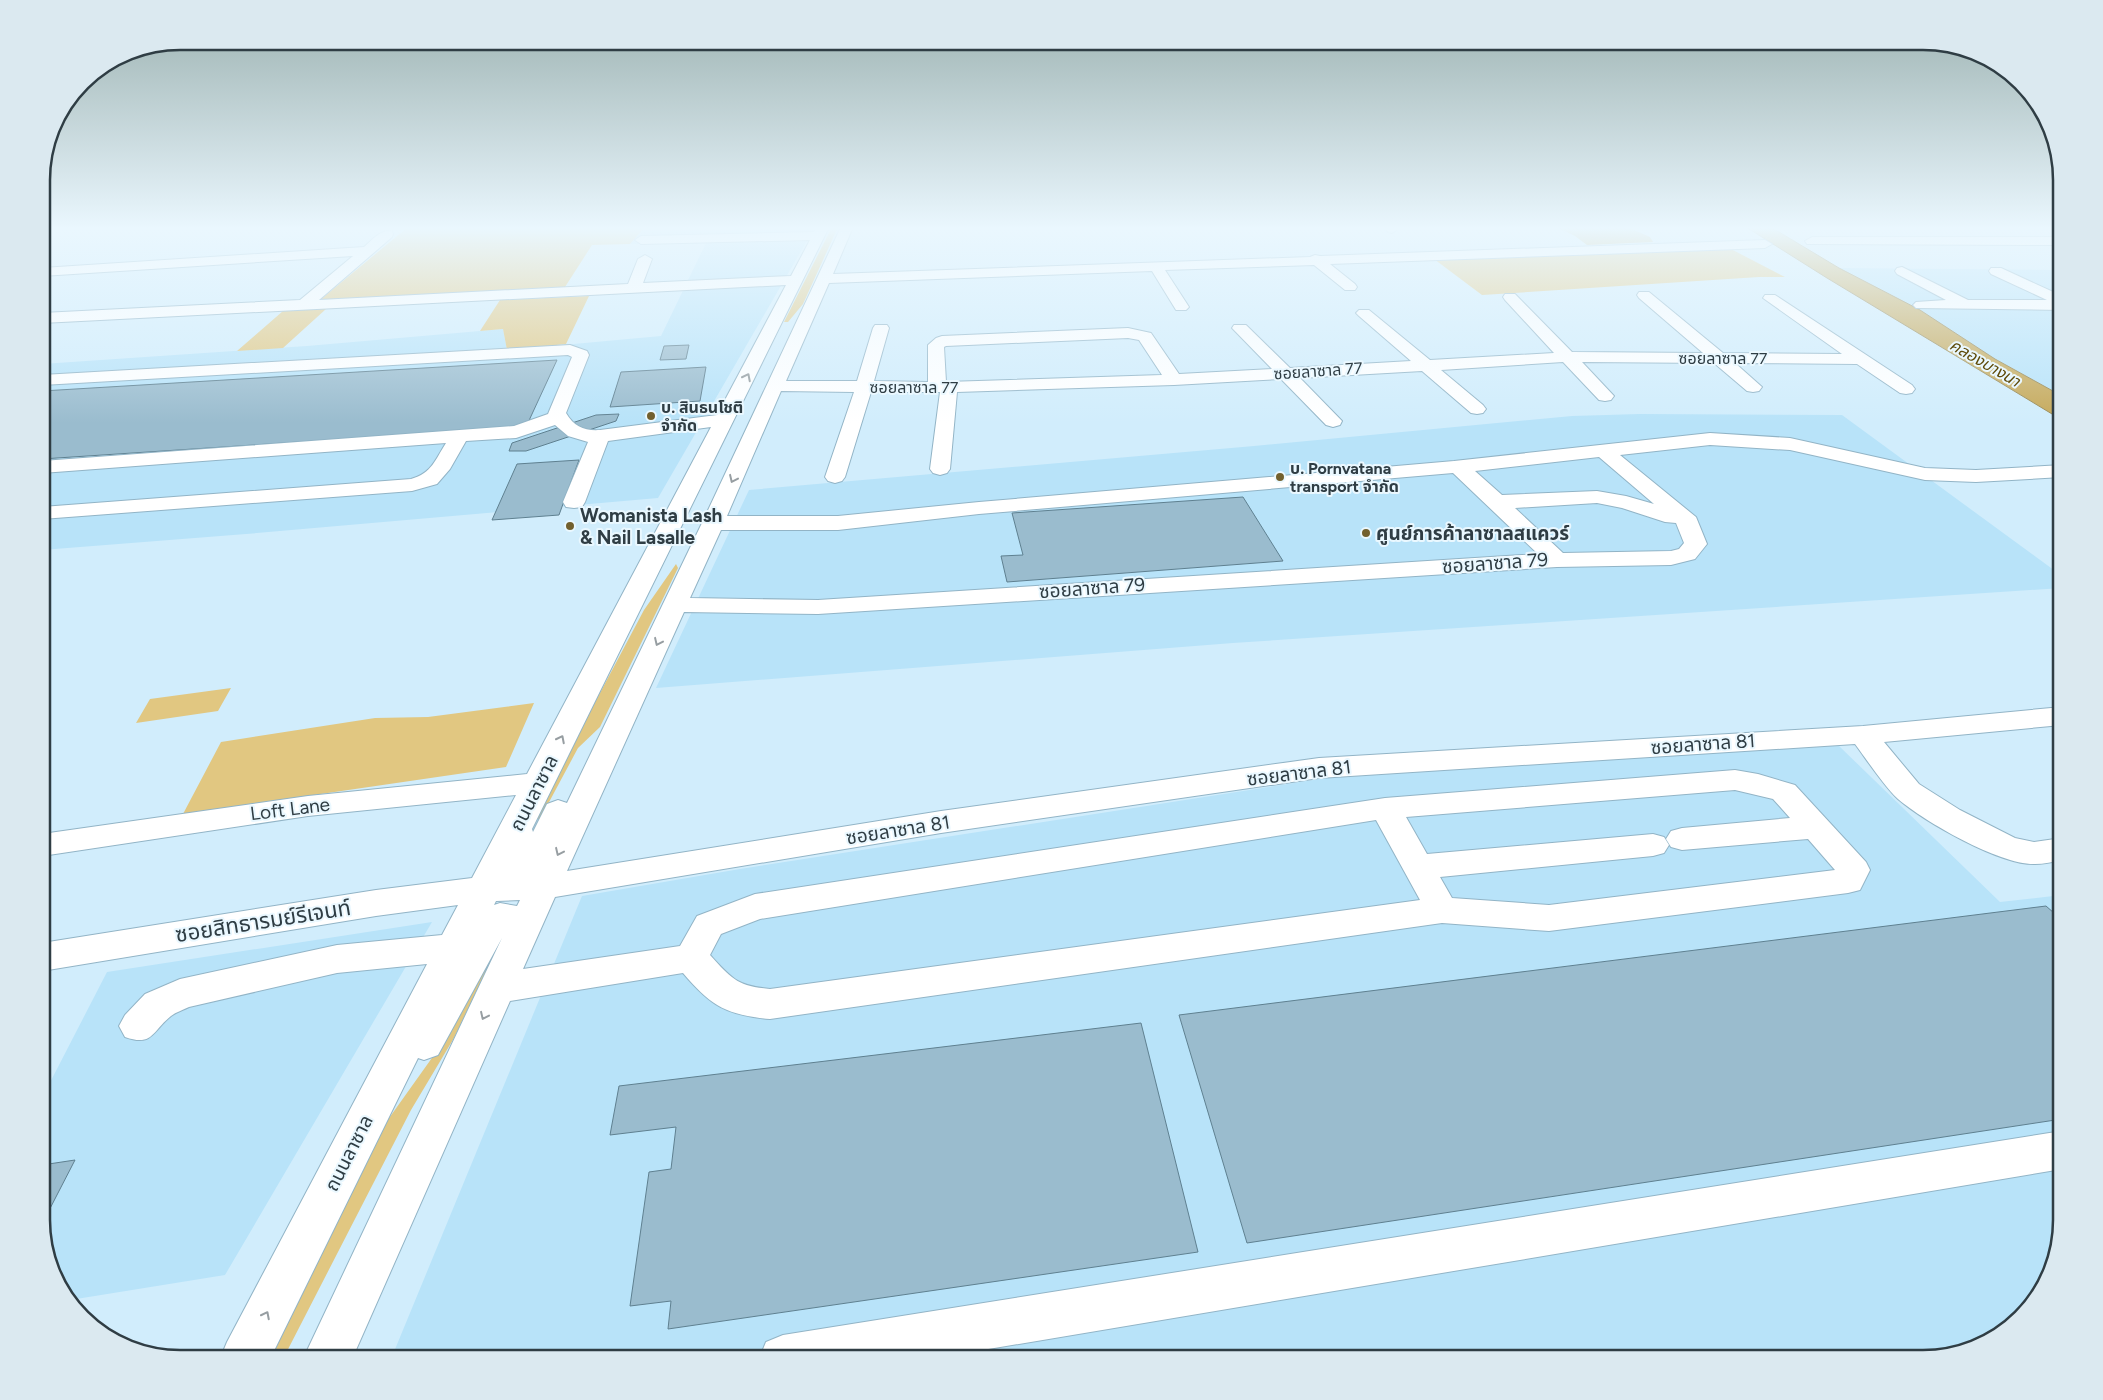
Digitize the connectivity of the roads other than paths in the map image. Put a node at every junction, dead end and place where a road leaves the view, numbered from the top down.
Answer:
1 (318, 292) edge
2 (545, 292) edge
3 (803, 292) edge
4 (810, 292) edge
5 (1172, 292) edge
6 (1942, 292) edge
7 (2042, 292) edge
8 (1644, 295) dead end
9 (1510, 297) dead end
10 (1770, 298) dead end
11 (2053, 299) edge
12 (305, 304) junction
13 (2053, 304) edge
14 (1921, 305) dead end
15 (1966, 305) junction
16 (1181, 307) dead end
17 (1364, 313) dead end
18 (809, 314) junction
19 (50, 318) edge
20 (881, 328) dead end
21 (1240, 328) dead end
22 (1569, 357) junction
23 (1718, 358) junction
24 (1861, 358) junction
25 (1424, 364) junction
26 (1285, 373) junction
27 (50, 380) edge
28 (1174, 380) junction
29 (776, 386) junction
30 (864, 387) junction
31 (943, 387) junction
32 (1753, 387) dead end
33 (1906, 389) dead end
34 (1605, 396) dead end
35 (1477, 409) dead end
36 (728, 413) junction
37 (559, 417) junction
38 (1333, 421) dead end
39 (460, 436) junction
40 (600, 436) junction
41 (751, 439) junction
42 (1604, 451) junction
43 (50, 467) edge
44 (1454, 467) junction
45 (940, 469) dead end
46 (2053, 472) edge
47 (834, 477) dead end
48 (574, 502) dead end
49 (1498, 502) junction
50 (50, 512) edge
51 (1688, 522) junction
52 (713, 523) junction
53 (1557, 560) junction
54 (631, 603) junction
55 (675, 605) junction
56 (2053, 717) edge
57 (1863, 735) junction
58 (610, 743) junction
59 (539, 783) junction
60 (1385, 808) junction
61 (520, 820) junction
62 (1815, 827) junction
63 (50, 843) edge
64 (2053, 850) edge
65 (1418, 867) junction
66 (543, 887) junction
67 (485, 889) junction
68 (1442, 910) junction
69 (525, 926) junction
70 (456, 947) junction
71 (50, 956) edge
72 (691, 958) junction
73 (497, 988) junction
74 (138, 1026) dead end
75 (389, 1075) junction
76 (2053, 1151) edge
77 (249, 1350) edge
78 (331, 1350) edge
79 (838, 1350) edge

1 - 12 street
2 - 12 street
36 -> 3 street, ถนนลาซาล
4 - 18 street, ถนนลาซาล
5 - 16 street
6 - 15 street
7 - 11 street
8 - 23 street
9 - 22 street
10 - 24 street
12 - 19 street
13 - 15 street
14 - 15 street
17 - 25 street
18 - 29 street, ถนนลาซาล
18 - 36 street
20 - 30 street
21 - 26 street
22 - 23 street, ซอยลาซาล 77
22 - 25 street, ซอยลาซาล 77
22 - 34 street
23 - 24 street, ซอยลาซาล 77
23 - 32 street
24 - 33 street
25 - 26 street, ซอยลาซาล 77
25 - 35 street
26 - 28 street, ซอยลาซาล 77
26 - 38 street
27 - 37 street
28 - 31 street, ซอยลาซาล 77
28 - 31 street
29 - 30 street, ซอยลาซาล 77
29 - 41 street, ถนนลาซาล
30 - 31 street, ซอยลาซาล 77
30 - 47 street
31 - 45 street
36 - 40 street
36 - 54 street, ถนนลาซาล
37 - 39 street
37 - 40 street
39 - 43 street
39 - 50 street
40 - 48 street
41 -> 52 street, ถนนลาซาล
41 - 54 street
42 - 44 street
42 - 46 street
42 - 51 street
44 - 49 street, ซอยลาซาล 79
44 - 52 street
49 - 51 street
49 - 53 street, ซอยลาซาล 79
51 - 53 street
52 - 55 street, ถนนลาซาล
53 - 55 street, ซอยลาซาล 79
59 -> 54 street, ถนนลาซาล
55 -> 58 street, ถนนลาซาล
56 - 57 street, ซอยลาซาล 81
57 - 64 street
57 - 66 street, ซอยลาซาล 81
58 - 61 street
58 -> 66 street, ถนนลาซาล
59 - 61 street, ถนนลาซาล
59 - 63 street, Loft Lane
60 - 62 street
60 - 65 street
60 - 72 street
61 - 67 street, ถนนลาซาล
62 - 65 street
62 - 68 street
65 - 68 street
66 - 67 street, ซอยลาซาล 81
66 - 69 street, ถนนลาซาล
67 - 70 street, ถนนลาซาล
67 - 71 street, ซอยสิทธารมย์รีเจนท์
68 - 72 street
69 - 73 street, ถนนลาซาล
69 - 75 street
70 - 74 street
70 - 75 street, ถนนลาซาล
72 - 73 street
73 -> 78 street, ถนนลาซาล
77 -> 75 street, ถนนลาซาล
76 - 79 street

